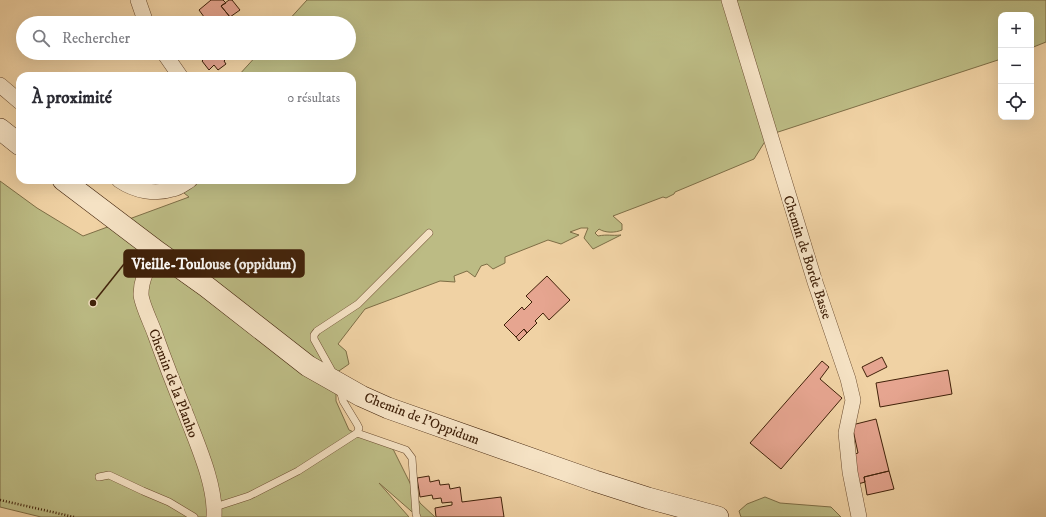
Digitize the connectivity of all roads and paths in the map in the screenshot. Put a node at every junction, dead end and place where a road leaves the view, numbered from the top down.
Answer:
1 (138, 0) edge
2 (729, 0) edge
3 (144, 16) edge
4 (169, 60) edge
5 (177, 72) edge
6 (0, 85) edge
7 (16, 99) edge
8 (0, 129) edge
9 (16, 143) edge
10 (68, 184) edge
11 (124, 184) edge
12 (183, 184) edge
13 (429, 233) dead end
14 (158, 252) junction
15 (339, 384) junction
16 (358, 433) junction
17 (100, 477) dead end
18 (0, 500) edge
19 (214, 512) edge
20 (74, 517) edge
21 (194, 517) edge
22 (417, 517) edge
23 (718, 517) edge
24 (859, 517) edge

1 - 3 street
2 - 24 street, Chemin de Borde Basse
4 - 5 street
6 - 7 street
8 - 9 street
10 - 14 street, Chemin de l'Oppidum
11 - 12 street
13 - 15 lane
14 - 15 street, Chemin de l'Oppidum
14 - 19 street, Chemin de la Planho
15 - 16 lane
15 - 23 street, Chemin de l'Oppidum
16 - 19 lane
16 - 22 lane
17 - 21 lane
18 - 20 path

